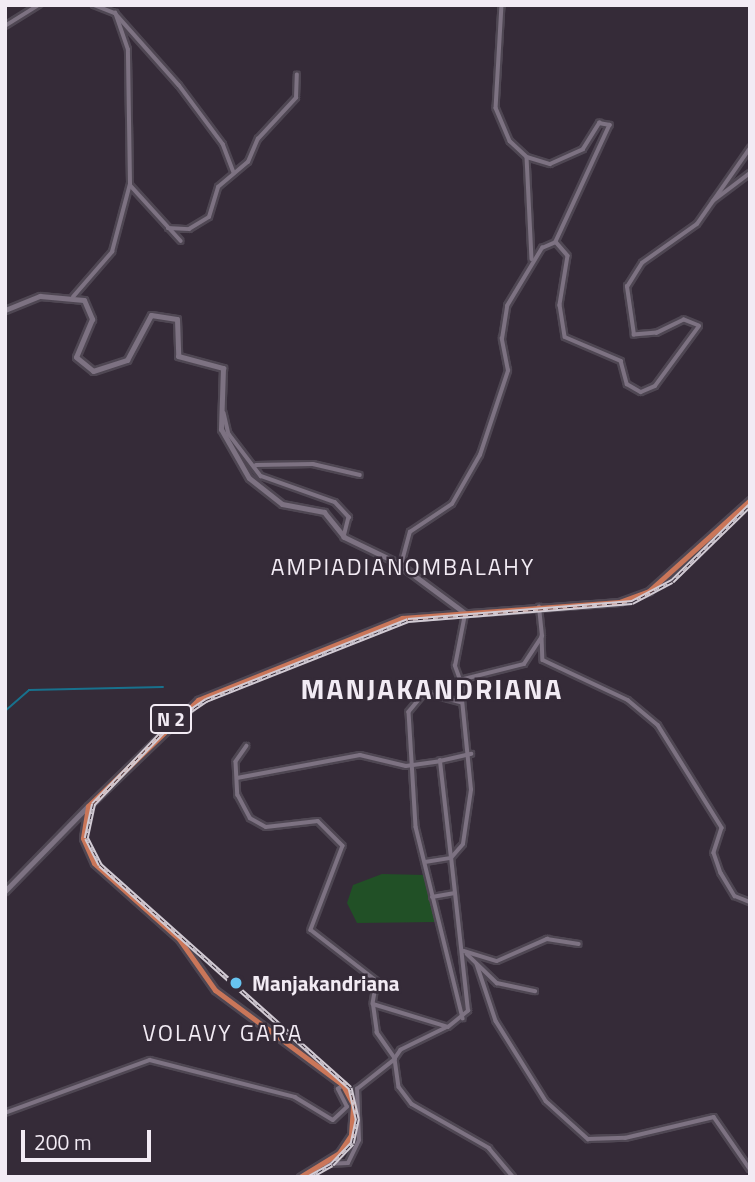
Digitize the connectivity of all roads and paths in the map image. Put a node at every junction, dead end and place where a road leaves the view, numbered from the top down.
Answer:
1 (39, 5) edge
2 (94, 5) edge
3 (502, 5) edge
4 (115, 13) junction
5 (5, 26) edge
6 (297, 75) dead end
7 (750, 148) edge
8 (527, 157) junction
9 (233, 173) junction
10 (750, 173) edge
11 (130, 184) junction
12 (709, 204) junction
13 (168, 228) junction
14 (181, 241) dead end
15 (556, 242) junction
16 (532, 261) junction
17 (73, 297) junction
18 (5, 310) edge
19 (224, 396) junction
20 (249, 460) junction
21 (360, 475) dead end
22 (750, 500) edge
23 (344, 537) junction
24 (400, 567) junction
25 (539, 607) junction
26 (465, 613) junction
27 (542, 636) junction
28 (460, 680) junction
29 (463, 704) junction
30 (247, 746) dead end
31 (471, 754) junction
32 (440, 761) junction
33 (412, 766) junction
34 (237, 778) junction
35 (88, 806) junction
36 (451, 858) junction
37 (424, 862) junction
38 (5, 891) edge
39 (455, 893) junction
40 (432, 897) junction
41 (750, 902) edge
42 (579, 944) dead end
43 (464, 951) junction
44 (477, 964) junction
45 (535, 991) dead end
46 (373, 1004) junction
47 (463, 1020) junction
48 (448, 1027) junction
49 (395, 1059) junction
50 (343, 1084) junction
51 (5, 1113) edge
52 (323, 1164) junction
53 (750, 1169) edge
54 (300, 1177) edge
55 (513, 1177) edge

1 - 5 street
2 - 4 street
3 - 8 street
4 - 9 street
4 - 11 street
6 - 9 street
7 - 12 street
8 - 15 street
8 - 16 street
9 - 13 street
10 - 12 street
11 - 13 street
11 - 17 street
12 - 15 street
13 - 14 street
15 - 16 street
16 - 24 street
17 - 18 street
17 - 19 street
19 - 20 street
19 - 23 street
20 - 21 street
20 - 23 street
22 - 25 main road, N 2
23 - 24 street
24 - 26 street
25 - 26 main road, N 2
25 - 27 street
26 - 28 street
26 - 35 main road, N 2
27 - 28 street
27 - 41 street
28 - 29 street
29 - 31 street
29 - 33 street
30 - 34 street
31 - 32 street
31 - 36 street
32 - 33 street
32 - 36 street
33 - 34 street
33 - 37 street
34 - 46 street
35 - 38 street
35 - 50 main road
36 - 37 street
36 - 39 street
37 - 40 street
39 - 40 street
39 - 43 street
40 - 47 street
42 - 43 street
43 - 44 street
43 - 47 street
44 - 45 street
44 - 53 street
46 - 48 street
46 - 49 street
47 - 48 street
48 - 49 street
49 - 52 street
49 - 55 street
50 - 51 street
50 - 52 main road
52 - 54 main road

